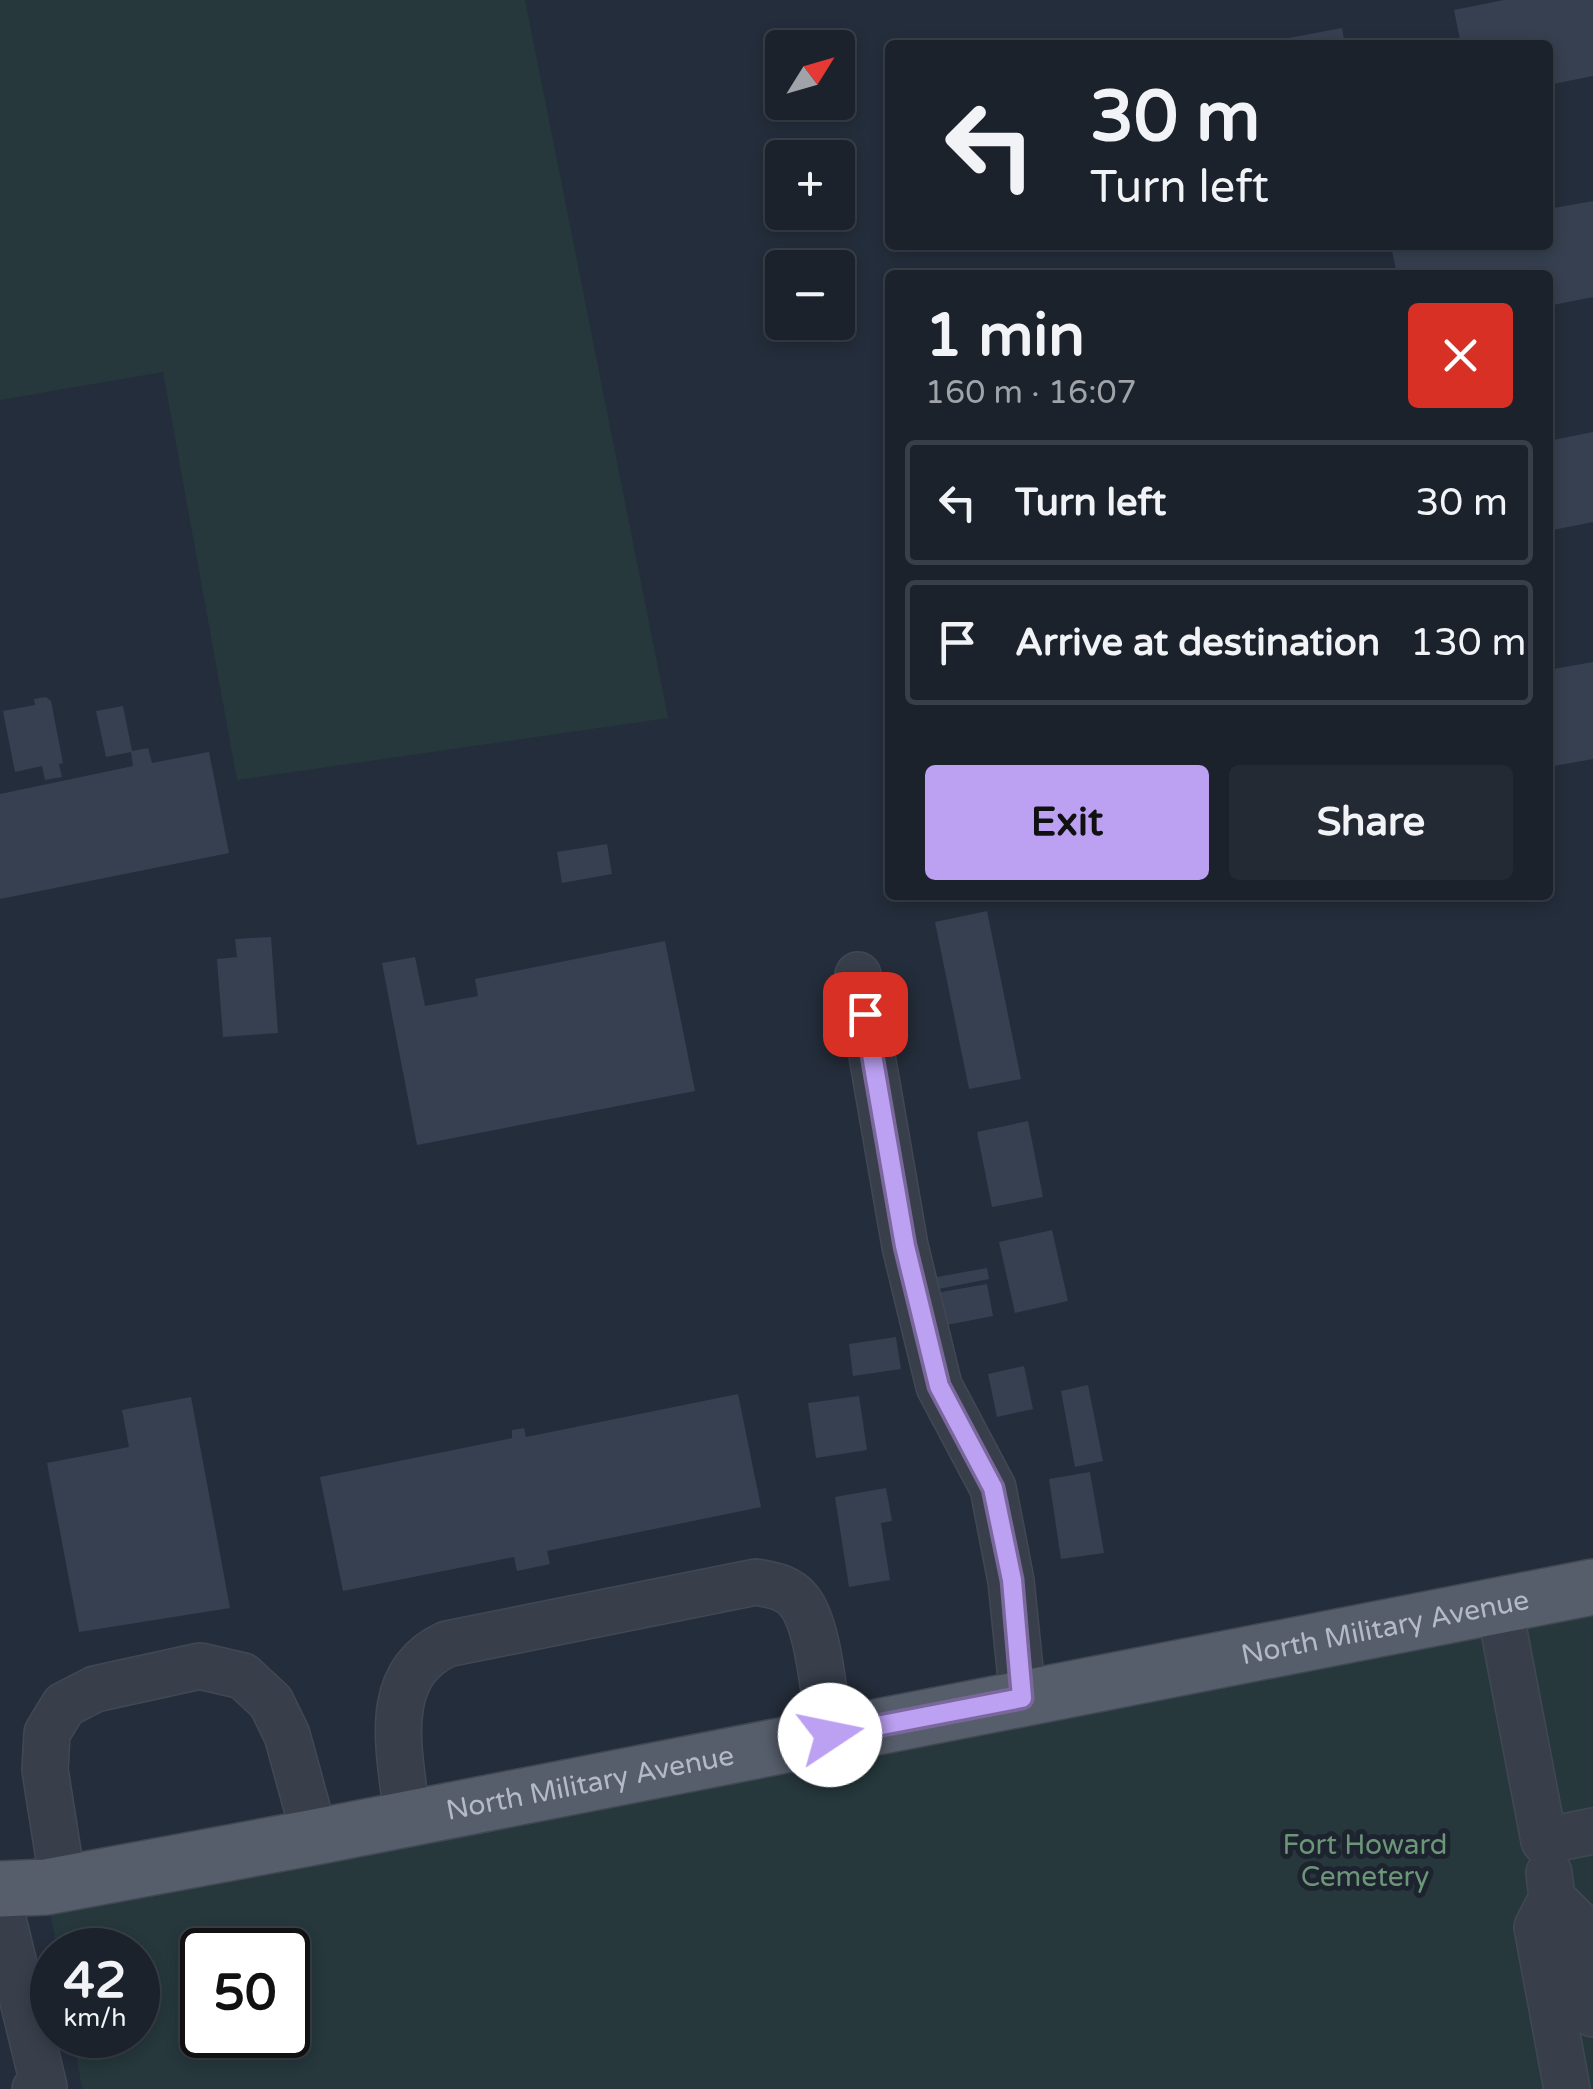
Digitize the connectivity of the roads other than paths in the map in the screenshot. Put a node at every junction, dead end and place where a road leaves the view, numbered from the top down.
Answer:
1 (858, 975) dead end
2 (1593, 1587) edge
3 (1499, 1605) junction
4 (1022, 1698) junction
5 (830, 1735) junction
6 (408, 1817) junction
7 (1593, 1831) edge
8 (315, 1838) junction
9 (1544, 1841) junction
10 (63, 1884) junction
11 (0, 1890) edge
12 (1552, 1898) junction
13 (0, 1907) edge
14 (1593, 2014) edge
15 (36, 2089) edge
16 (1567, 2089) edge

1 - 4 street
2 - 3 main road, North Military Avenue
3 - 4 main road, North Military Avenue
3 - 9 street
4 - 5 main road, North Military Avenue
5 - 6 main road, North Military Avenue
5 - 6 street
6 - 8 main road, North Military Avenue
7 - 9 street
8 - 10 main road, North Military Avenue
8 - 10 street
9 - 12 street
10 - 11 main road, North Military Avenue
12 - 14 street
12 - 16 street
13 - 15 street

